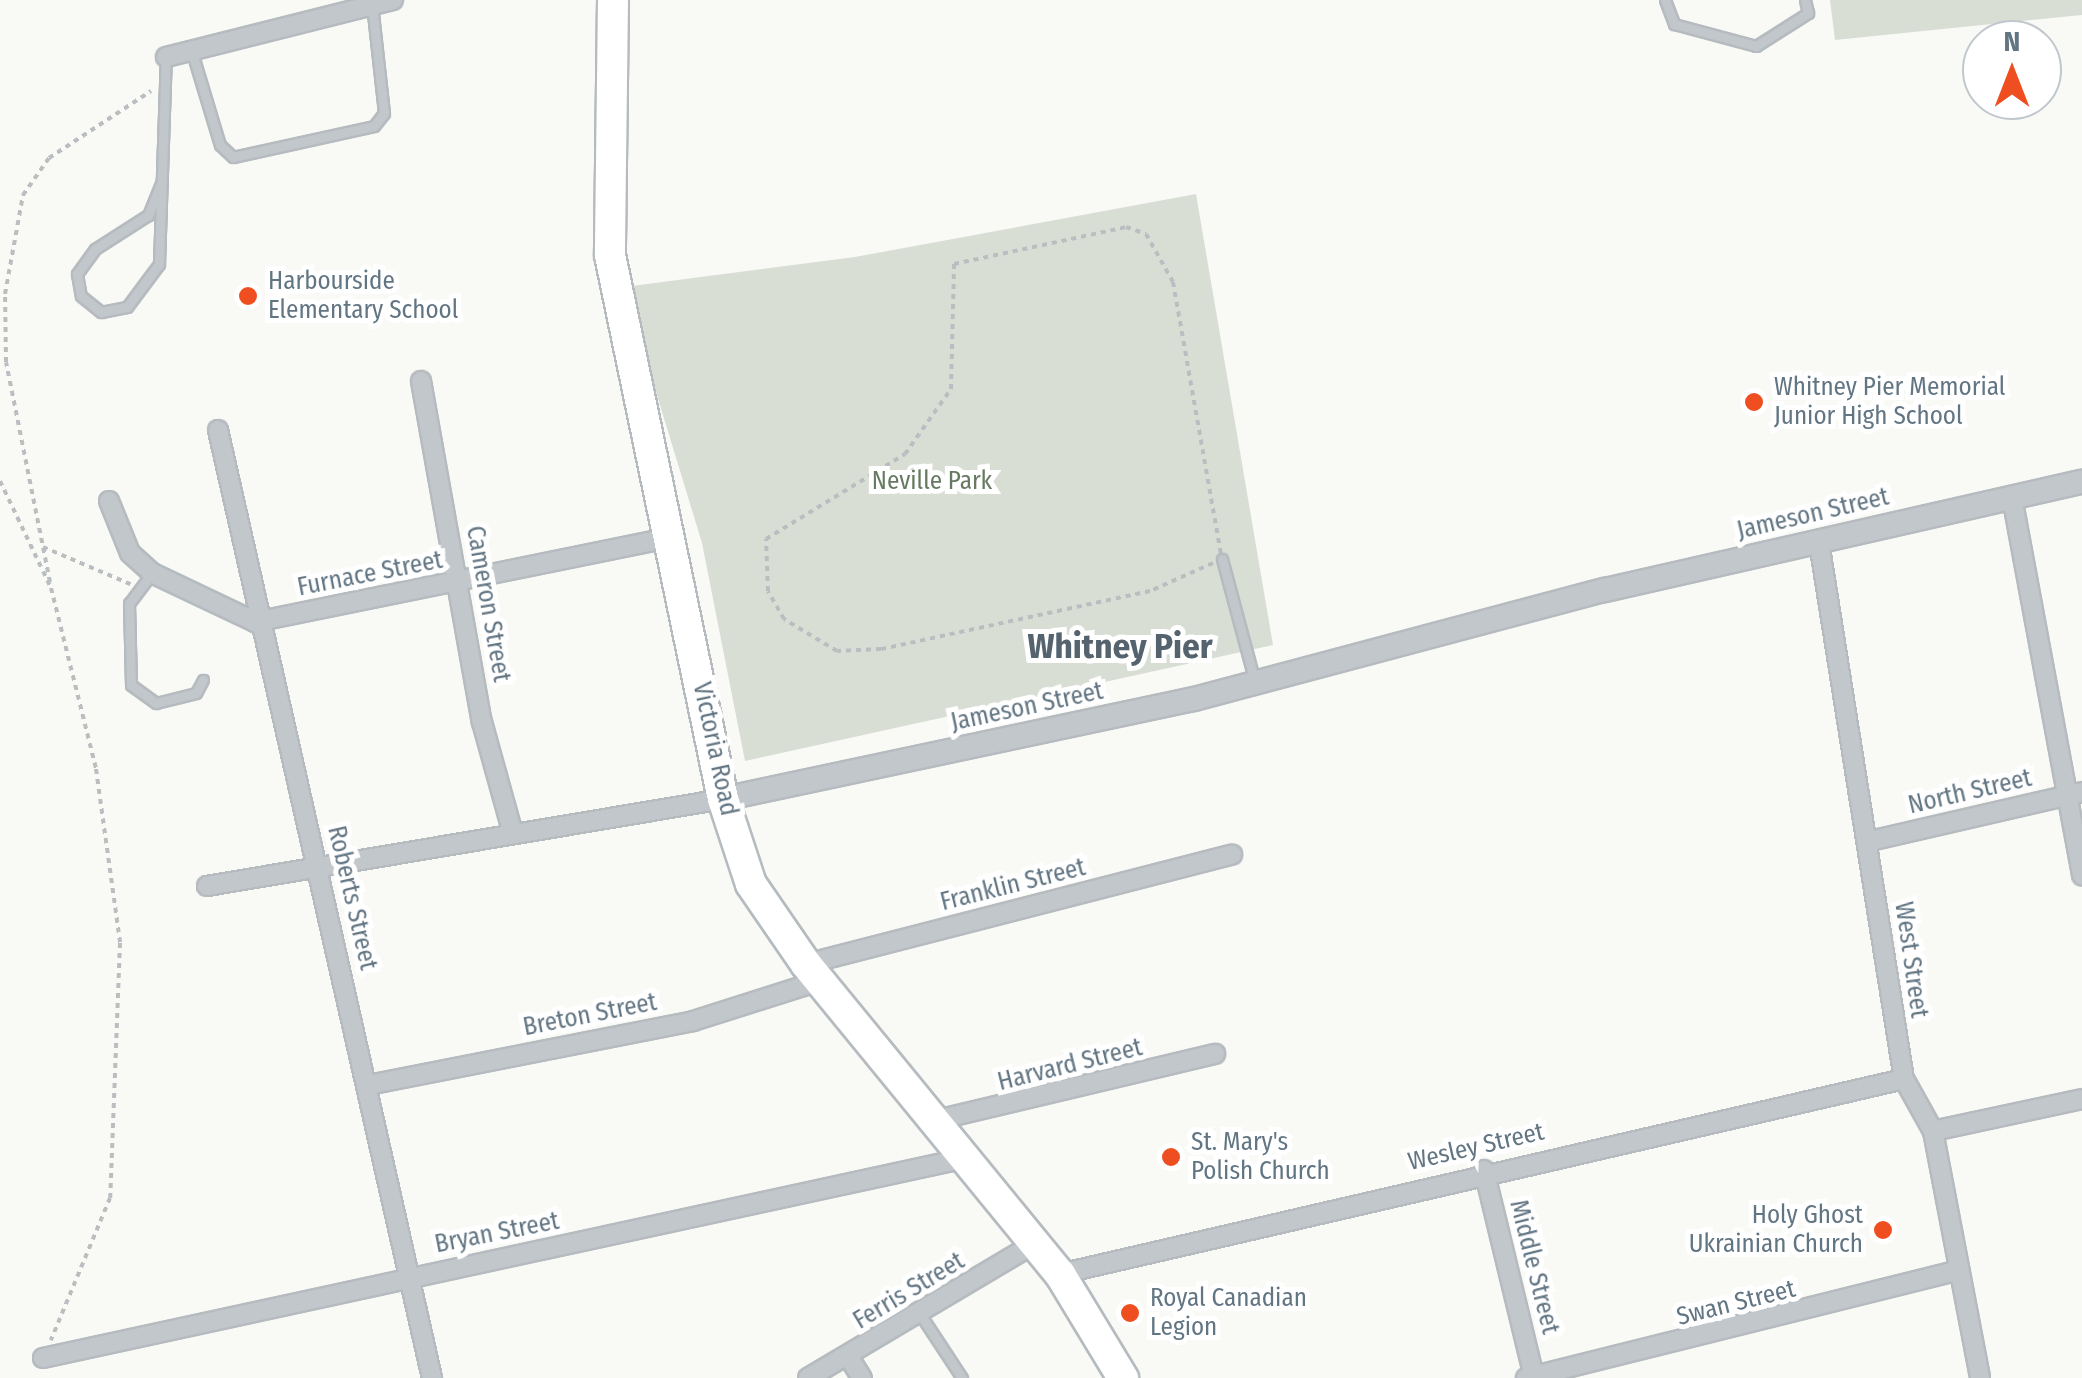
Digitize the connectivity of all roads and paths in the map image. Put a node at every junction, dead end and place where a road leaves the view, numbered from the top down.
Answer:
1 (393, 0) edge
2 (613, 0) edge
3 (1665, 0) edge
4 (1805, 0) edge
5 (371, 3) edge
6 (191, 49) junction
7 (166, 57) joint
8 (159, 86) junction
9 (162, 181) junction
10 (421, 381) dead end
11 (218, 430) dead end
12 (0, 481) edge
13 (2082, 482) edge
14 (2012, 496) junction
15 (109, 501) dead end
16 (672, 537) junction
17 (1819, 542) junction
18 (43, 547) junction
19 (1222, 559) junction
20 (146, 579) junction
21 (461, 581) junction
22 (51, 588) junction
23 (254, 622) junction
24 (203, 680) dead end
25 (1255, 683) junction
26 (2074, 794) edge
27 (723, 799) junction
28 (512, 834) junction
29 (1870, 841) junction
30 (1232, 855) dead end
31 (322, 869) junction
32 (2082, 876) edge
33 (208, 886) dead end
34 (812, 972) junction
35 (1214, 1054) dead end
36 (1904, 1079) junction
37 (368, 1085) junction
38 (2082, 1099) edge
39 (937, 1120) junction
40 (1933, 1130) junction
41 (961, 1159) junction
42 (1484, 1170) junction
43 (1034, 1244) junction
44 (1956, 1271) junction
45 (1060, 1274) junction
46 (406, 1275) junction
47 (920, 1314) junction
48 (848, 1356) junction
49 (43, 1358) joint
50 (1530, 1377) edge
51 (432, 1378) edge
52 (808, 1378) edge
53 (862, 1378) edge
54 (962, 1378) edge
55 (1123, 1378) edge
56 (1980, 1378) edge

1 - 5 street
2 - 16 main road, Victoria Road
3 - 4 lane
5 - 6 street
5 - 6 lane
6 - 7 street
7 - 8 lane
8 - 9 lane
8 - 18 path
9 - 9 lane
10 - 21 street, Cameron Street
11 - 23 street, Roberts Street
12 - 22 path
13 - 14 street, Jameson Street
14 - 17 street, Jameson Street
14 - 26 street
15 - 20 street
16 - 21 street, Furnace Street
16 - 27 main road, Victoria Road
17 - 25 street, Jameson Street
17 - 29 street, West Street
18 - 20 path
18 - 22 path
19 - 19 path
19 - 25 lane
20 - 23 street
20 - 24 lane
21 - 23 street, Furnace Street
21 - 28 street, Cameron Street
22 - 49 path
23 - 31 street, Roberts Street
25 - 27 street, Jameson Street
26 - 29 street, North Street
26 - 32 street
27 - 28 street, Jameson Street
27 - 34 main road, Victoria Road
28 - 31 street, Jameson Street
29 - 36 street, West Street
30 - 34 street, Franklin Street
31 - 33 street, Jameson Street
31 - 37 street, Roberts Street
34 - 37 street, Breton Street
34 - 39 main road, Victoria Road
35 - 39 street, Harvard Street
36 - 40 street, West Street
36 - 42 street, Wesley Street
37 - 46 street, Roberts Street
38 - 40 street
39 - 41 main road, Victoria Road
40 - 44 street, West Street
41 - 43 main road, Victoria Road
41 - 46 street, Bryan Street
42 - 45 street, Wesley Street
42 - 50 street, Middle Street
43 - 45 main road, Victoria Road
43 - 47 street, Ferris Street
44 - 50 street, Swan Street
44 - 56 street, West Street
45 - 55 main road, Victoria Road
46 - 49 street, Bryan Street
46 - 51 street, Roberts Street
47 - 48 street, Ferris Street
47 - 54 lane
48 - 52 street, Ferris Street
48 - 53 street

